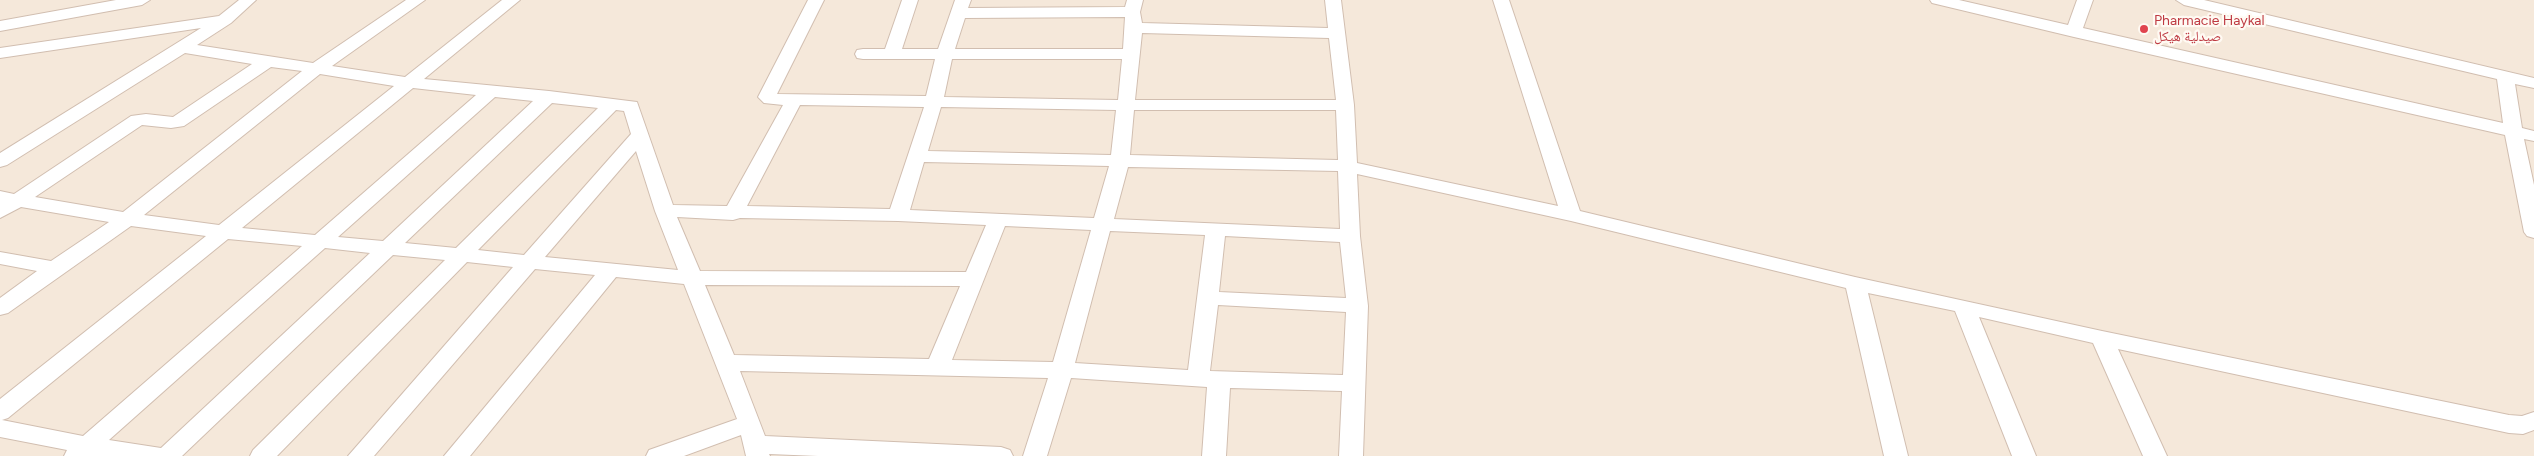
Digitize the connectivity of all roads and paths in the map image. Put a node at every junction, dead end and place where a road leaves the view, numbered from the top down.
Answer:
1 (142, 0) edge
2 (248, 0) edge
3 (418, 0) edge
4 (512, 0) edge
5 (816, 0) edge
6 (910, 0) edge
7 (1333, 0) edge
8 (1501, 0) edge
9 (1938, 0) edge
10 (2085, 0) edge
11 (2184, 0) edge
12 (961, 7) edge
13 (1134, 13) edge
14 (225, 20) junction
15 (0, 26) edge
16 (2074, 32) junction
17 (1338, 33) junction
18 (182, 48) junction
19 (0, 53) edge
20 (945, 53) junction
21 (863, 54) dead end
22 (892, 54) junction
23 (1130, 54) junction
24 (268, 61) junction
25 (316, 69) junction
26 (2505, 76) junction
27 (411, 83) junction
28 (2534, 83) edge
29 (492, 90) junction
30 (549, 96) junction
31 (794, 100) junction
32 (934, 102) junction
33 (613, 103) junction
34 (1126, 105) junction
35 (1345, 105) junction
36 (2513, 130) junction
37 (641, 134) junction
38 (2534, 136) edge
39 (918, 156) junction
40 (1120, 160) junction
41 (0, 161) edge
42 (1346, 166) junction
43 (9, 198) edge
44 (665, 211) junction
45 (0, 212) edge
46 (733, 214) junction
47 (1571, 215) junction
48 (898, 216) junction
49 (127, 219) junction
50 (998, 220) junction
51 (1103, 226) junction
52 (1216, 231) junction
53 (223, 232) junction
54 (2534, 232) edge
55 (1350, 236) junction
56 (319, 243) junction
57 (388, 248) junction
58 (462, 255) junction
59 (0, 258) edge
60 (530, 261) junction
61 (54, 268) junction
62 (611, 269) junction
63 (694, 278) junction
64 (974, 279) junction
65 (1855, 284) junction
66 (1208, 298) junction
67 (1358, 306) junction
68 (1964, 306) junction
69 (0, 308) edge
70 (2102, 338) junction
71 (728, 363) junction
72 (937, 368) junction
73 (1062, 370) junction
74 (1208, 380) junction
75 (1354, 383) junction
76 (0, 412) edge
77 (2534, 421) edge
78 (0, 428) edge
79 (754, 441) edge
80 (82, 451) edge
81 (159, 456) edge
82 (167, 456) edge
83 (262, 456) edge
84 (360, 456) edge
85 (456, 456) edge
86 (658, 456) edge
87 (1000, 456) edge
88 (1035, 456) edge
89 (1214, 456) edge
90 (1351, 456) edge
91 (1896, 456) edge
92 (2024, 456) edge
93 (2156, 456) edge

1 - 15 street
2 - 14 street
3 - 25 street
4 - 27 street
5 - 31 street
6 - 22 street
7 - 17 street
8 - 47 street
9 - 16 street
10 - 16 street
11 - 26 street
12 - 13 street
12 - 20 street
13 - 17 street
13 - 23 street
14 - 18 street
14 - 19 street
16 - 36 street
17 - 35 street
18 - 24 street
18 - 41 street
20 - 22 street
20 - 23 street
20 - 32 street
21 - 22 street
23 - 34 street
24 - 25 street
24 - 43 street
25 - 27 street
25 - 49 street
26 - 28 street
26 - 36 street
27 - 29 street
27 - 53 street
29 - 30 street
29 - 56 street
30 - 33 street
30 - 57 street
31 - 32 street
31 - 46 street
32 - 34 street
32 - 39 street
33 - 37 street
33 - 58 street
34 - 35 street
34 - 40 street
35 - 42 street
36 - 38 street
36 - 54 street
37 - 44 street
37 - 60 street
39 - 40 street
39 - 48 street
40 - 42 street
40 - 51 street
42 - 47 street
42 - 55 street
43 - 45 street
43 - 49 street
44 - 46 street
44 - 63 street
46 - 48 street
47 - 65 street
48 - 50 street
49 - 53 street
49 - 61 street
50 - 51 street
50 - 64 street
51 - 52 street
51 - 73 street
52 - 55 street
52 - 66 street
53 - 56 street
53 - 76 street
55 - 67 street
56 - 57 street
56 - 80 street
57 - 58 street
57 - 82 street
58 - 60 street
58 - 83 street
59 - 61 street
60 - 62 street
60 - 84 street
61 - 69 street
62 - 63 street
62 - 85 street
63 - 64 street
63 - 71 street
64 - 72 street
65 - 68 street
65 - 91 street
66 - 67 street
66 - 74 street
67 - 75 street
68 - 70 street
68 - 92 street
70 - 77 street
70 - 93 street
71 - 72 street
71 - 79 street
72 - 73 street
73 - 74 street
73 - 88 street
74 - 75 street
74 - 89 street
75 - 90 street
78 - 80 street
79 - 86 street
79 - 87 street
80 - 81 street

